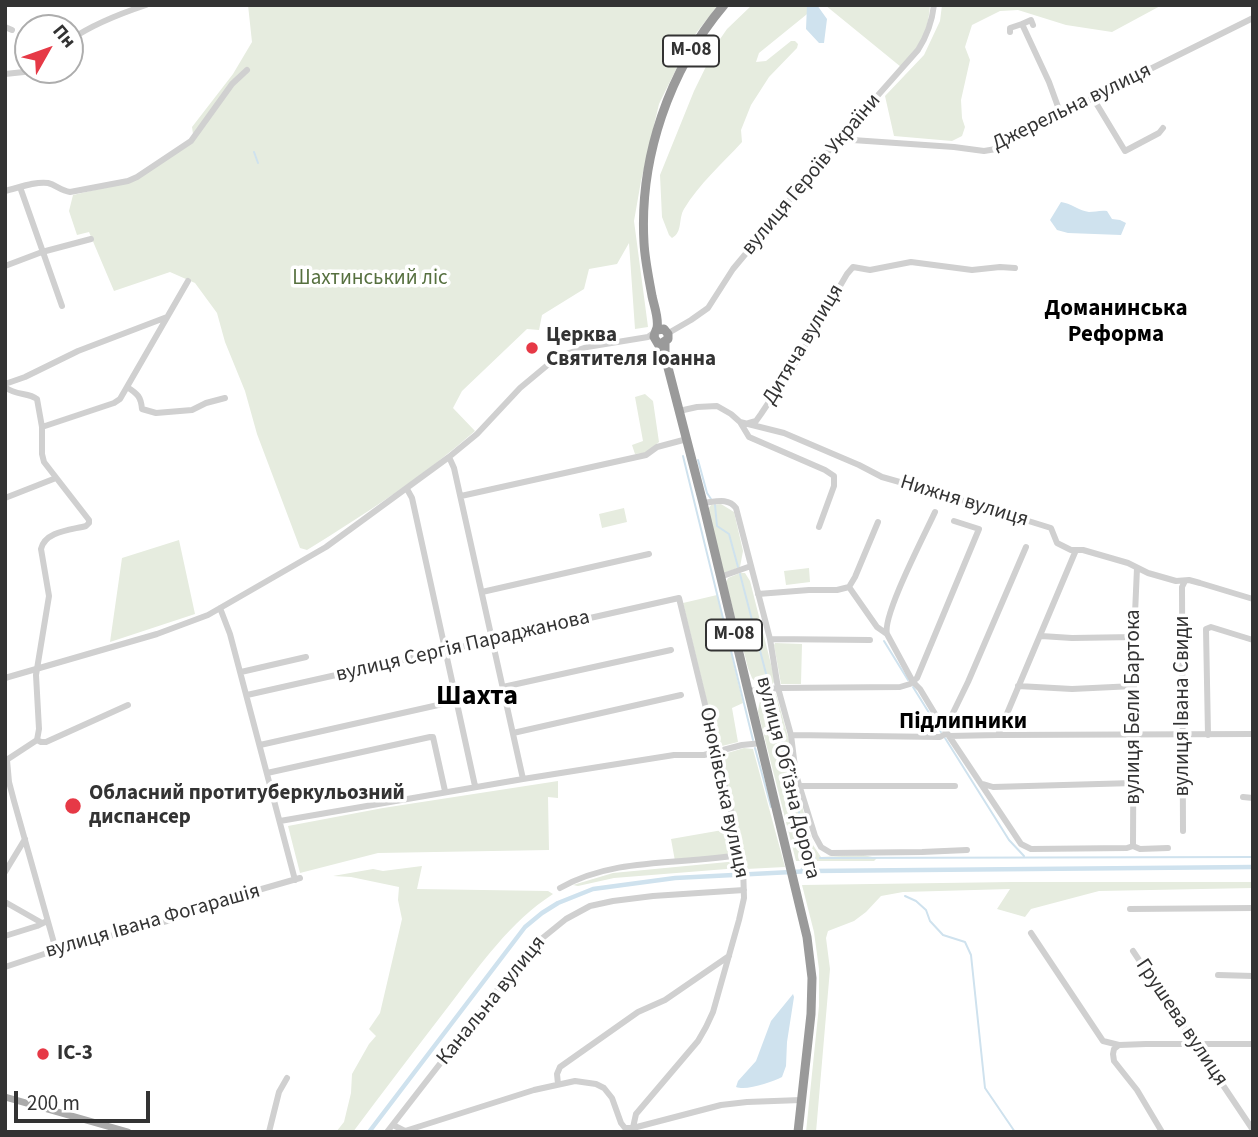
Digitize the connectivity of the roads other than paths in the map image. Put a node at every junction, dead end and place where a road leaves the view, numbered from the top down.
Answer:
1 (146, 5) edge
2 (724, 5) edge
3 (934, 5) edge
4 (1253, 18) edge
5 (1022, 23) junction
6 (1033, 25) dead end
7 (84, 31) edge
8 (1010, 32) dead end
9 (247, 70) dead end
10 (1093, 98) junction
11 (1061, 115) junction
12 (1163, 128) dead end
13 (838, 139) junction
14 (20, 187) junction
15 (5, 191) edge
16 (91, 239) dead end
17 (42, 252) junction
18 (5, 266) edge
19 (1015, 268) dead end
20 (188, 281) dead end
21 (62, 306) dead end
22 (167, 317) junction
23 (660, 335) junction
24 (5, 386) edge
25 (127, 387) junction
26 (225, 398) dead end
27 (679, 411) junction
28 (740, 422) junction
29 (749, 423) junction
30 (42, 427) junction
31 (687, 439) junction
32 (450, 457) junction
33 (56, 478) junction
34 (407, 489) junction
35 (461, 496) junction
36 (5, 498) edge
37 (703, 503) junction
38 (934, 512) dead end
39 (954, 521) dead end
40 (877, 522) dead end
41 (819, 527) dead end
42 (1026, 547) dead end
43 (1076, 550) junction
44 (649, 554) dead end
45 (751, 566) junction
46 (1137, 568) junction
47 (720, 577) junction
48 (1185, 581) junction
49 (849, 587) junction
50 (482, 592) junction
51 (758, 594) junction
52 (679, 598) joint
53 (1253, 599) edge
54 (220, 608) junction
55 (887, 634) junction
56 (1041, 636) junction
57 (1134, 637) junction
58 (770, 639) junction
59 (492, 640) junction
60 (870, 640) dead end
61 (1253, 640) edge
62 (445, 650) junction
63 (671, 650) dead end
64 (306, 657) dead end
65 (37, 668) junction
66 (241, 672) junction
67 (5, 678) edge
68 (914, 682) junction
69 (1018, 686) junction
70 (1134, 686) junction
71 (503, 687) junction
72 (778, 688) junction
73 (748, 691) junction
74 (247, 695) junction
75 (681, 695) dead end
76 (456, 701) junction
77 (128, 705) dead end
78 (946, 732) junction
79 (513, 733) junction
80 (1183, 734) junction
81 (1253, 734) edge
82 (791, 735) junction
83 (998, 735) junction
84 (1208, 735) junction
85 (1134, 736) junction
86 (37, 740) junction
87 (762, 743) junction
88 (260, 745) junction
89 (717, 753) junction
90 (6, 760) edge
91 (267, 773) junction
92 (523, 779) junction
93 (980, 783) junction
94 (1134, 783) junction
95 (7, 784) edge
96 (475, 786) junction
97 (799, 786) junction
98 (955, 786) dead end
99 (445, 791) junction
100 (1243, 797) dead end
101 (1253, 798) edge
102 (280, 821) junction
103 (1183, 831) dead end
104 (25, 839) junction
105 (1133, 846) junction
106 (1168, 848) dead end
107 (967, 850) dead end
108 (739, 855) junction
109 (5, 872) edge
110 (744, 887) junction
111 (560, 888) dead end
112 (5, 902) edge
113 (1253, 908) edge
114 (1130, 909) dead end
115 (44, 922) junction
116 (1031, 933) dead end
117 (5, 936) edge
118 (56, 950) junction
119 (1133, 951) dead end
120 (729, 956) junction
121 (5, 967) edge
122 (715, 967) junction
123 (1218, 975) dead end
124 (724, 976) junction
125 (1253, 976) edge
126 (1196, 1044) junction
127 (1253, 1044) edge
128 (1119, 1045) junction
129 (287, 1077) dead end
130 (558, 1084) junction
131 (5, 1097) edge
132 (802, 1101) junction
133 (93, 1122) junction
134 (393, 1125) junction
135 (632, 1130) edge
136 (1253, 1130) edge
137 (91, 1132) edge
138 (128, 1132) edge
139 (269, 1132) edge
140 (387, 1132) edge
141 (798, 1132) edge
142 (1162, 1132) edge

1 - 7 street
2 - 23 highway, вулиця Обʼїзна Дорога / М-08
3 - 13 street, вулиця Героїв України
4 - 10 street, Джерельна вулиця
5 - 6 street
5 - 8 street
5 - 11 street
9 - 14 street
10 - 11 street, Джерельна вулиця
10 - 12 street
11 - 13 street, Джерельна вулиця
13 - 23 street, вулиця Героїв України
14 - 15 street
14 - 17 street
16 - 17 street
17 - 18 street
17 - 21 street
19 - 29 street, Дитяча вулиця
20 - 22 street
22 - 24 street
22 - 25 street
23 - 27 highway, вулиця Обʼїзна Дорога / М-08
23 - 32 street
24 - 30 street
25 - 26 street
25 - 30 street
27 - 28 street, Дитяча вулиця
27 - 31 highway, вулиця Обʼїзна Дорога / М-08
28 - 29 street, Дитяча вулиця
28 - 41 street
29 - 43 street, Нижня вулиця
30 - 33 street
31 - 35 street
31 - 37 highway, вулиця Обʼїзна Дорога / М-08
32 - 34 street
32 - 35 street
33 - 36 street
33 - 65 street
34 - 54 street
34 - 62 street
35 - 50 street
37 - 45 street
37 - 47 highway, вулиця Обʼїзна Дорога / М-08
38 - 55 street
39 - 68 street
40 - 49 street
42 - 78 street
43 - 46 street, Нижня вулиця
43 - 56 street
44 - 50 street
45 - 47 street
45 - 51 street
46 - 48 street, Нижня вулиця
46 - 57 street, вулиця Бели Бартока
47 - 73 highway, вулиця Обʼїзна Дорога / М-08
48 - 53 street, Нижня вулиця
48 - 80 street, вулиця Івана Свиди
49 - 51 street
49 - 55 street
50 - 59 street
51 - 58 street
52 - 59 street, вулиця Сергія Параджанова
52 - 89 street, Оноківська вулиця
54 - 65 street
54 - 66 street
55 - 68 street
56 - 57 street
56 - 69 street
57 - 70 street, вулиця Бели Бартока
58 - 60 street
58 - 72 street
59 - 62 street, вулиця Сергія Параджанова
59 - 71 street
61 - 84 street
62 - 74 street, вулиця Сергія Параджанова
62 - 76 street
63 - 71 street
64 - 66 street
65 - 67 street
65 - 86 street
66 - 74 street
68 - 72 street
68 - 78 street
69 - 70 street
69 - 83 street
70 - 85 street, вулиця Бели Бартока
71 - 79 street
72 - 73 street
72 - 82 street
73 - 87 highway, вулиця Обʼїзна Дорога / М-08
74 - 88 street
75 - 79 street
76 - 88 street
76 - 96 street
77 - 86 street
78 - 82 street
78 - 83 street
78 - 93 street
79 - 92 street
80 - 84 street
80 - 85 street
80 - 103 street, вулиця Івана Свиди
81 - 84 street
82 - 97 street
83 - 85 street
85 - 94 street, вулиця Бели Бартока
86 - 90 street
87 - 89 street
87 - 132 highway, вулиця Обʼїзна Дорога / М-08
88 - 91 street
89 - 92 street
89 - 108 street, Оноківська вулиця
90 - 95 street
91 - 99 street
91 - 102 street
92 - 96 street
93 - 94 street
93 - 105 street
94 - 105 street, вулиця Бели Бартока
95 - 104 street
96 - 99 street
97 - 98 street
97 - 107 street
99 - 102 street
100 - 101 street
102 - 118 street, вулиця Івана Фогарашія
104 - 109 street
104 - 115 street
105 - 106 street
108 - 110 street, Оноківська вулиця
108 - 111 street
110 - 120 street, Оноківська вулиця
110 - 134 street, Канальна вулиця
112 - 115 street
113 - 114 street
115 - 117 street
115 - 118 street
116 - 128 street
118 - 121 street, вулиця Івана Фогарашія
119 - 126 street, Грушева вулиця
120 - 122 street
120 - 124 street, Оноківська вулиця
122 - 124 street
122 - 130 street
123 - 125 street
124 - 135 street, Оноківська вулиця
126 - 127 street
126 - 128 street
126 - 136 street, Грушева вулиця
128 - 142 street
129 - 139 street
130 - 134 street
130 - 135 street
131 - 133 main road
132 - 135 street
132 - 141 highway, вулиця Обʼїзна Дорога / М-08
133 - 137 street
133 - 138 main road
134 - 140 street, Канальна вулиця

